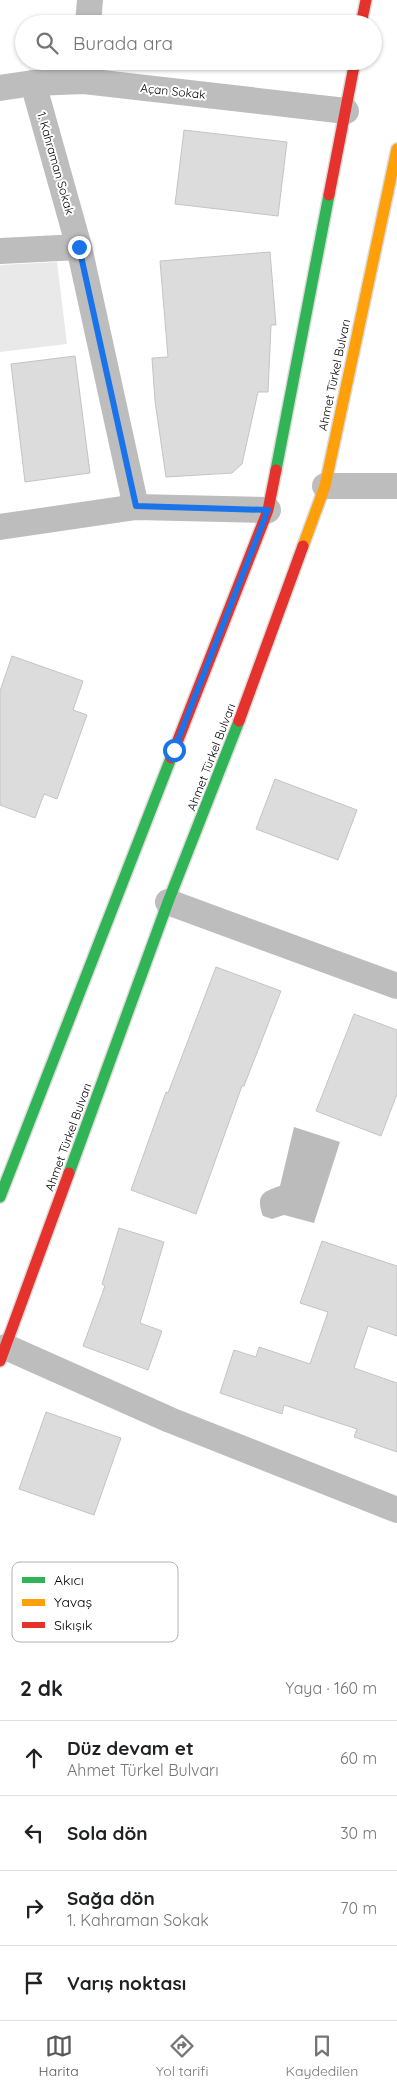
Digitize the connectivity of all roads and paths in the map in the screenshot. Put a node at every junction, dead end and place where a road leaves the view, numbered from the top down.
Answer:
1 (90, 0) edge
2 (366, 0) edge
3 (89, 15) edge
4 (363, 15) edge
5 (353, 70) edge
6 (85, 71) edge
7 (33, 83) junction
8 (0, 88) edge
9 (346, 110) junction
10 (397, 149) edge
11 (79, 247) junction
12 (0, 251) edge
13 (324, 486) junction
14 (397, 486) edge
15 (136, 506) junction
16 (268, 510) junction
17 (0, 526) edge
18 (168, 902) junction
19 (397, 986) edge
20 (0, 1198) edge
21 (3, 1354) edge
22 (397, 1510) edge

1 - 3 street
2 - 4 main road
5 - 9 main road
6 - 7 street, Açan Sokak
6 - 9 street, Açan Sokak
7 - 8 street, Açan Sokak
7 - 11 street, 1. Kahraman Sokak
9 - 16 main road
10 - 13 main road, Ahmet Türkel Bulvarı
11 - 12 street
11 - 15 street, 1. Kahraman Sokak
13 - 14 street
13 - 18 main road, Ahmet Türkel Bulvarı
15 - 16 street
15 - 17 street
16 - 20 main road
18 - 19 street
18 - 21 main road, Ahmet Türkel Bulvarı
21 - 22 street

